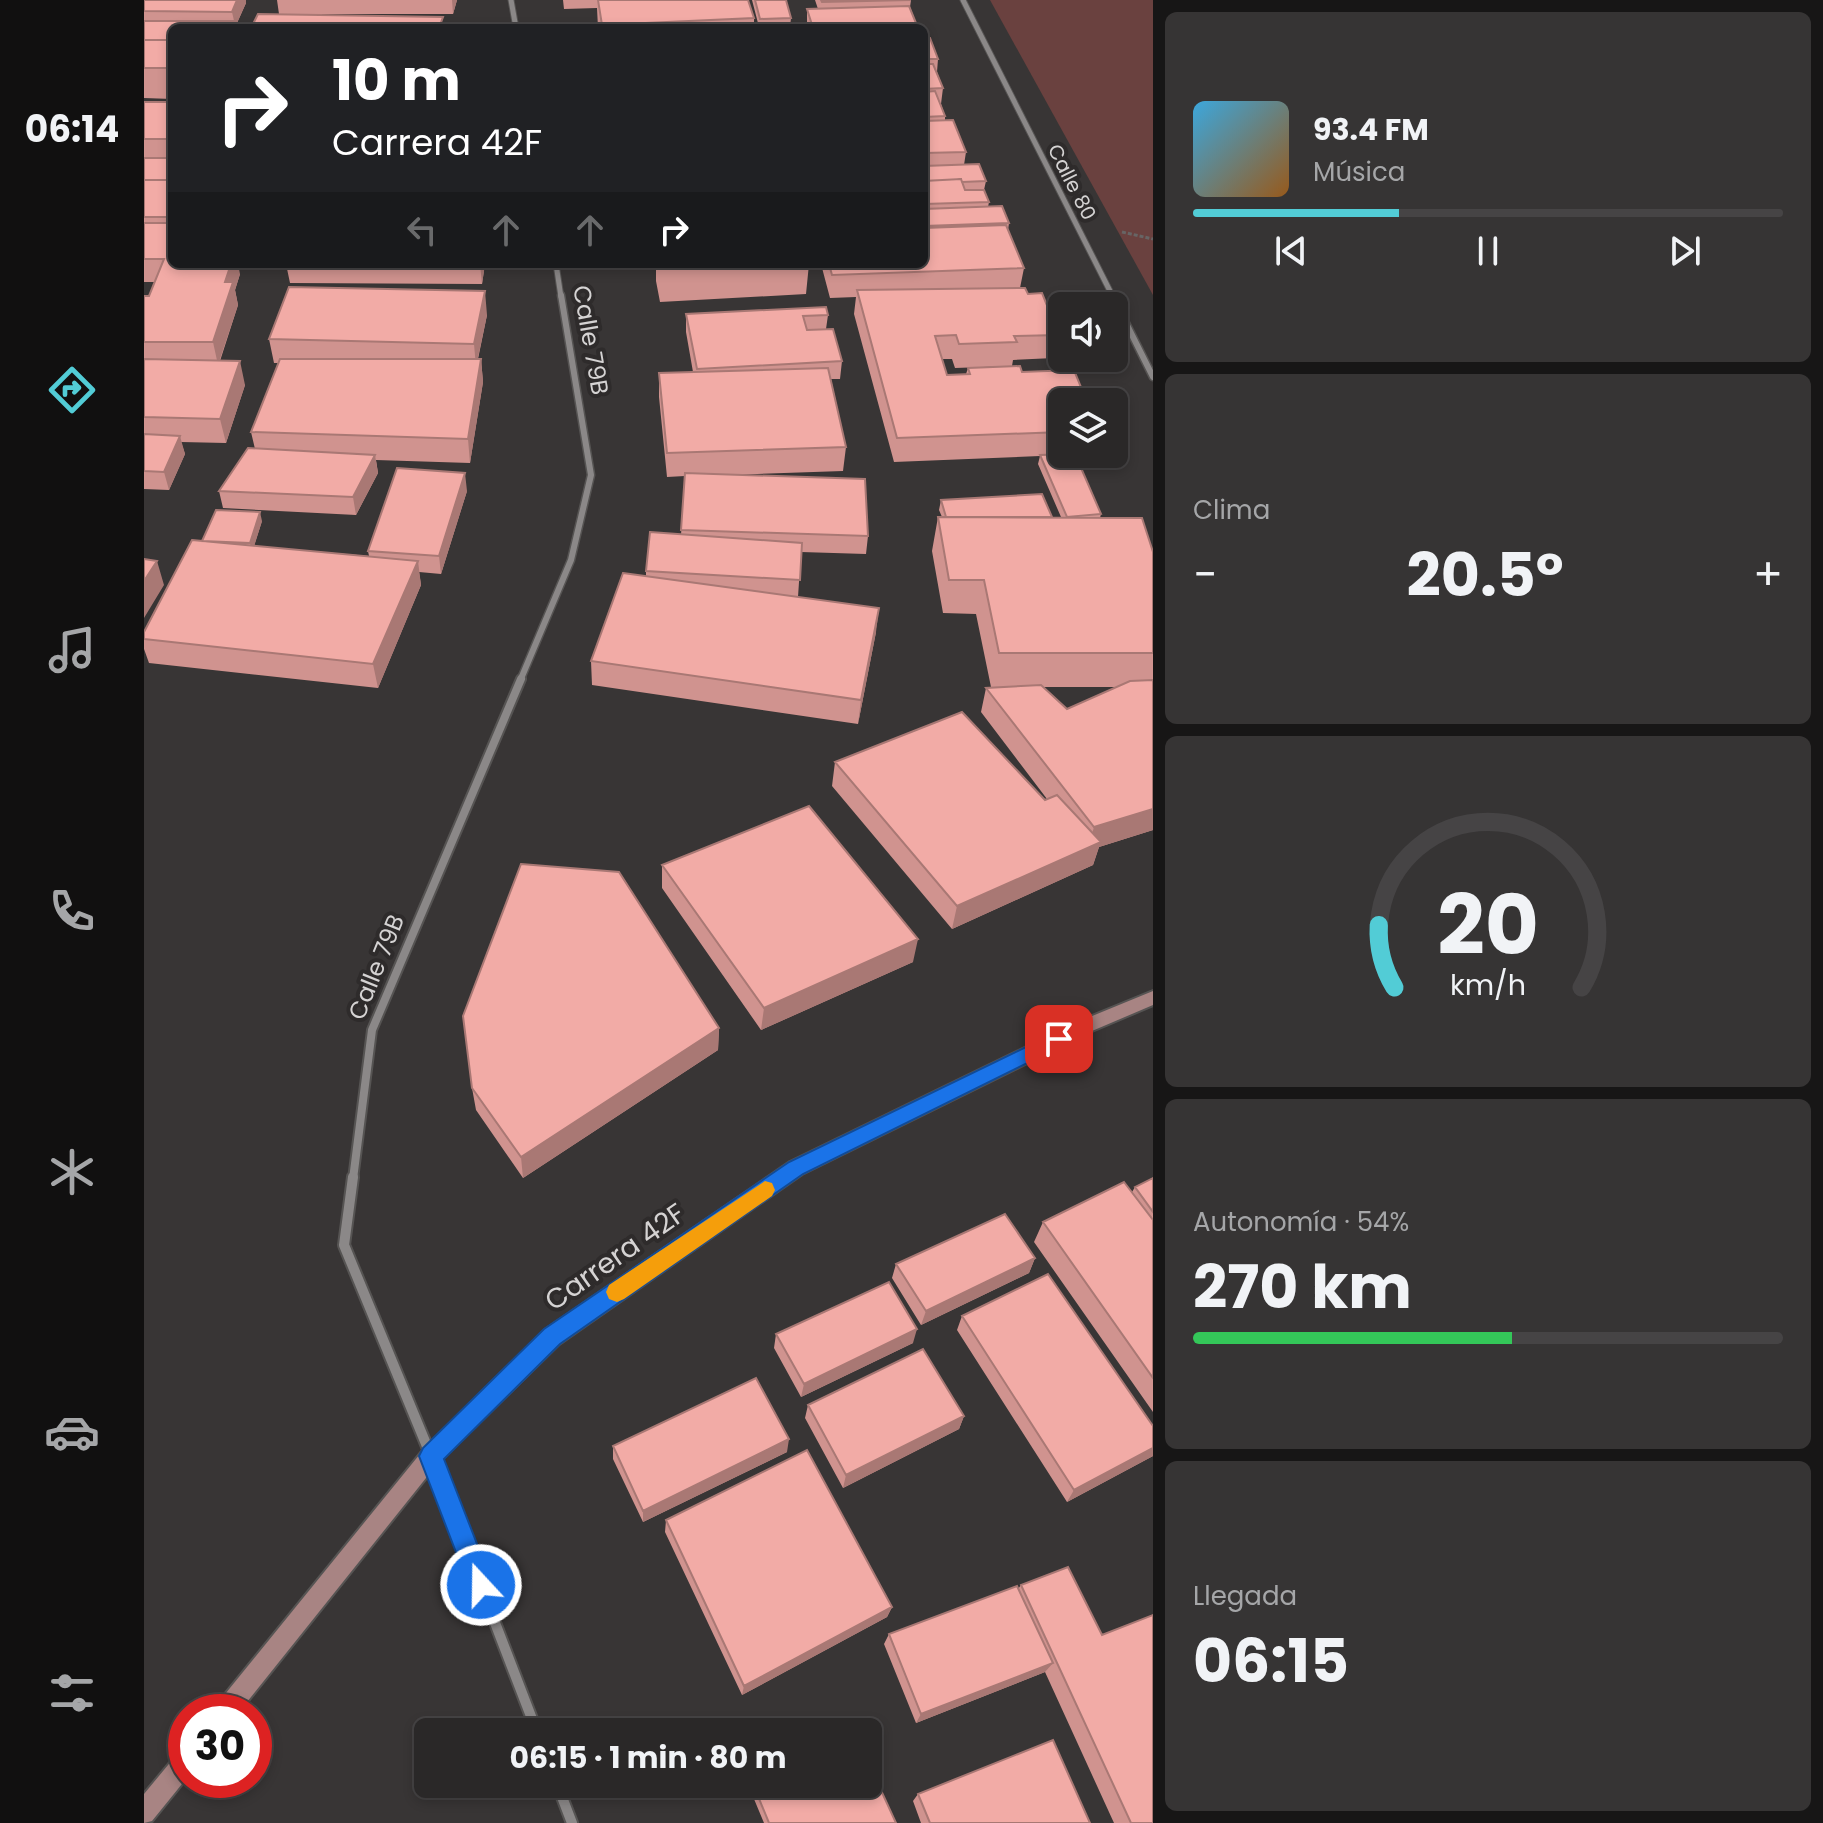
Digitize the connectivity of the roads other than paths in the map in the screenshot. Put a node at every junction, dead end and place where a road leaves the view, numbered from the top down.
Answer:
1 (511, 0) edge
2 (963, 0) edge
3 (515, 24) edge
4 (557, 268) edge
5 (1153, 377) edge
6 (1153, 998) edge
7 (431, 1456) junction
8 (239, 1694) edge
9 (532, 1718) edge
10 (168, 1783) edge
11 (562, 1798) edge
12 (144, 1813) edge
13 (572, 1823) edge

1 - 3 street
2 - 5 street, Calle 80
4 - 7 street, Calle 79B
6 - 7 main road, Carrera 42F
7 - 8 main road, Carrera 42F
7 - 9 street, Calle 79B
10 - 12 main road
11 - 13 street

